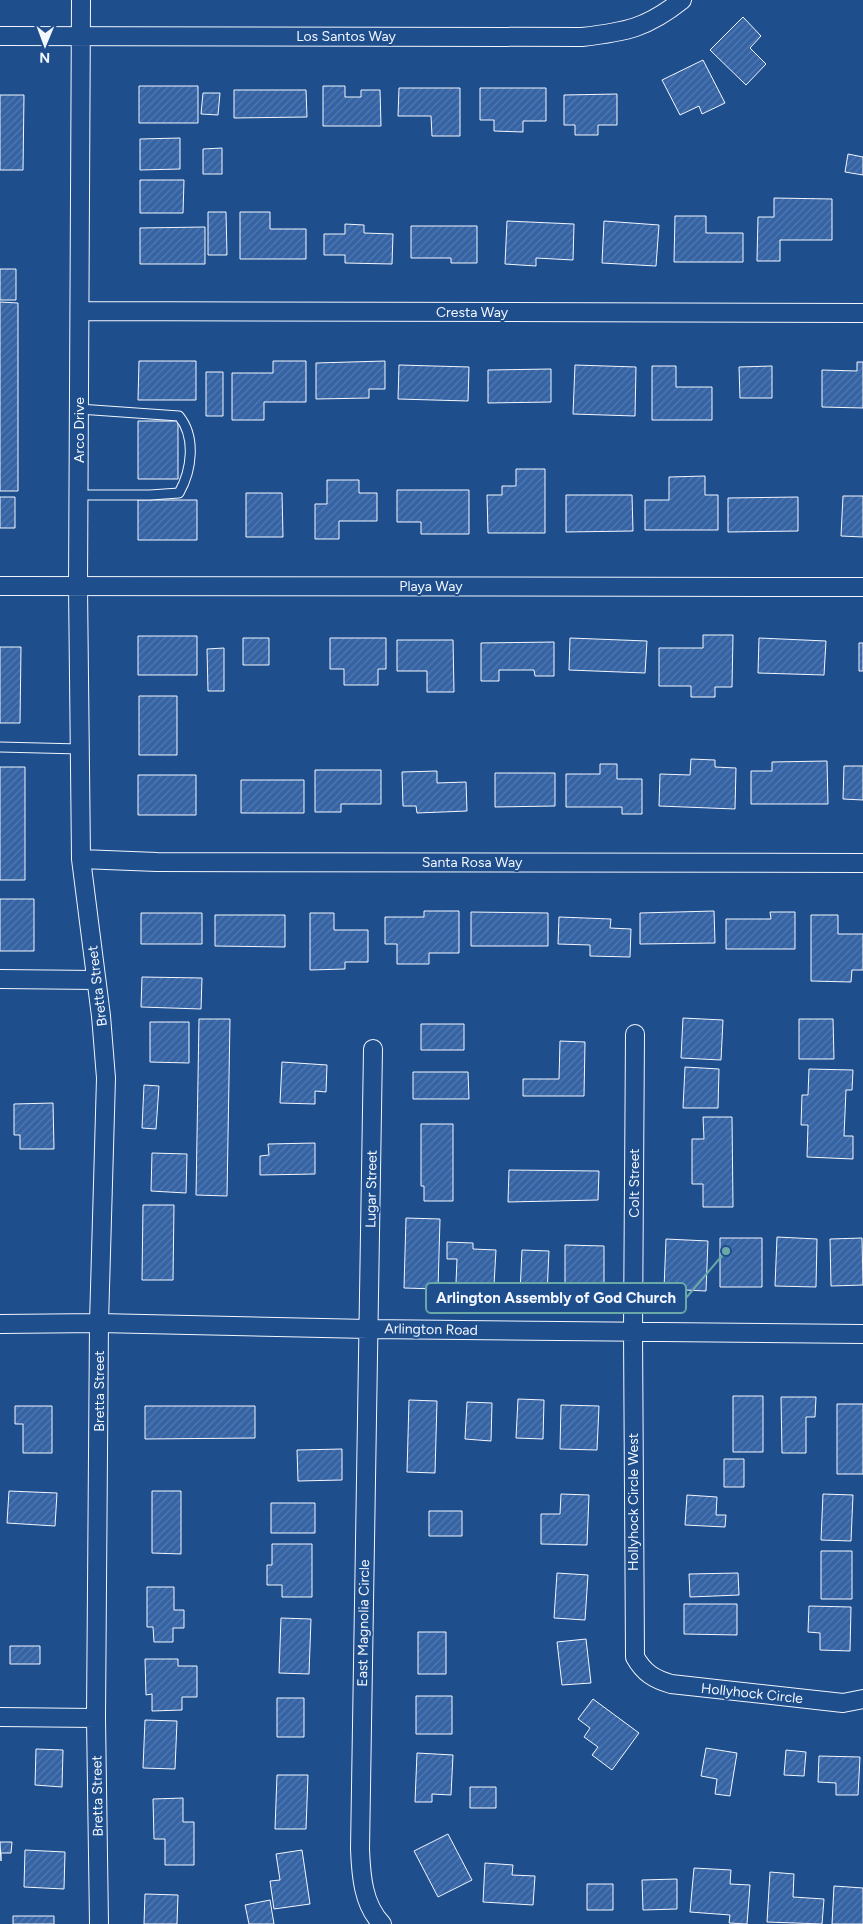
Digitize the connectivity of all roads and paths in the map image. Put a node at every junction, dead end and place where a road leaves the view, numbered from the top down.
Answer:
1 (81, 0) edge
2 (682, 0) edge
3 (0, 36) edge
4 (81, 36) junction
5 (80, 311) junction
6 (863, 313) edge
7 (80, 409) junction
8 (79, 495) junction
9 (0, 586) edge
10 (78, 586) junction
11 (863, 587) edge
12 (0, 747) edge
13 (80, 749) junction
14 (82, 859) junction
15 (863, 863) edge
16 (0, 979) edge
17 (96, 980) junction
18 (635, 1034) dead end
19 (373, 1049) dead end
20 (99, 1323) junction
21 (0, 1324) edge
22 (368, 1329) junction
23 (633, 1331) junction
24 (863, 1334) edge
25 (643, 1671) joint
26 (863, 1698) edge
27 (0, 1717) edge
28 (96, 1718) junction
29 (378, 1920) edge
30 (99, 1924) edge

1 - 4 street, Arco Drive
2 - 4 street, Los Santos Way
3 - 4 street, Los Santos Way
4 - 5 street, Arco Drive
5 - 6 street, Cresta Way
5 - 7 street, Arco Drive
7 - 8 street, Arco Drive
7 - 8 lane
8 - 10 street, Arco Drive
9 - 10 street, Playa Way
10 - 11 street, Playa Way
10 - 13 street, Arco Drive
12 - 13 lane
13 - 14 street, Arco Drive
14 - 15 street, Santa Rosa Way
14 - 17 street, Bretta Street
16 - 17 street
17 - 20 street, Bretta Street
18 - 23 street, Colt Street
19 - 22 street, Lugar Street
20 - 21 street, Arlington Road
20 - 22 street, Arlington Road
20 - 28 street, Bretta Street
22 - 23 street, Arlington Road
22 - 29 street, East Magnolia Circle
23 - 24 street, Arlington Road
23 - 25 street, Hollyhock Circle West
25 - 26 street, Hollyhock Circle
27 - 28 street
28 - 30 street, Bretta Street

